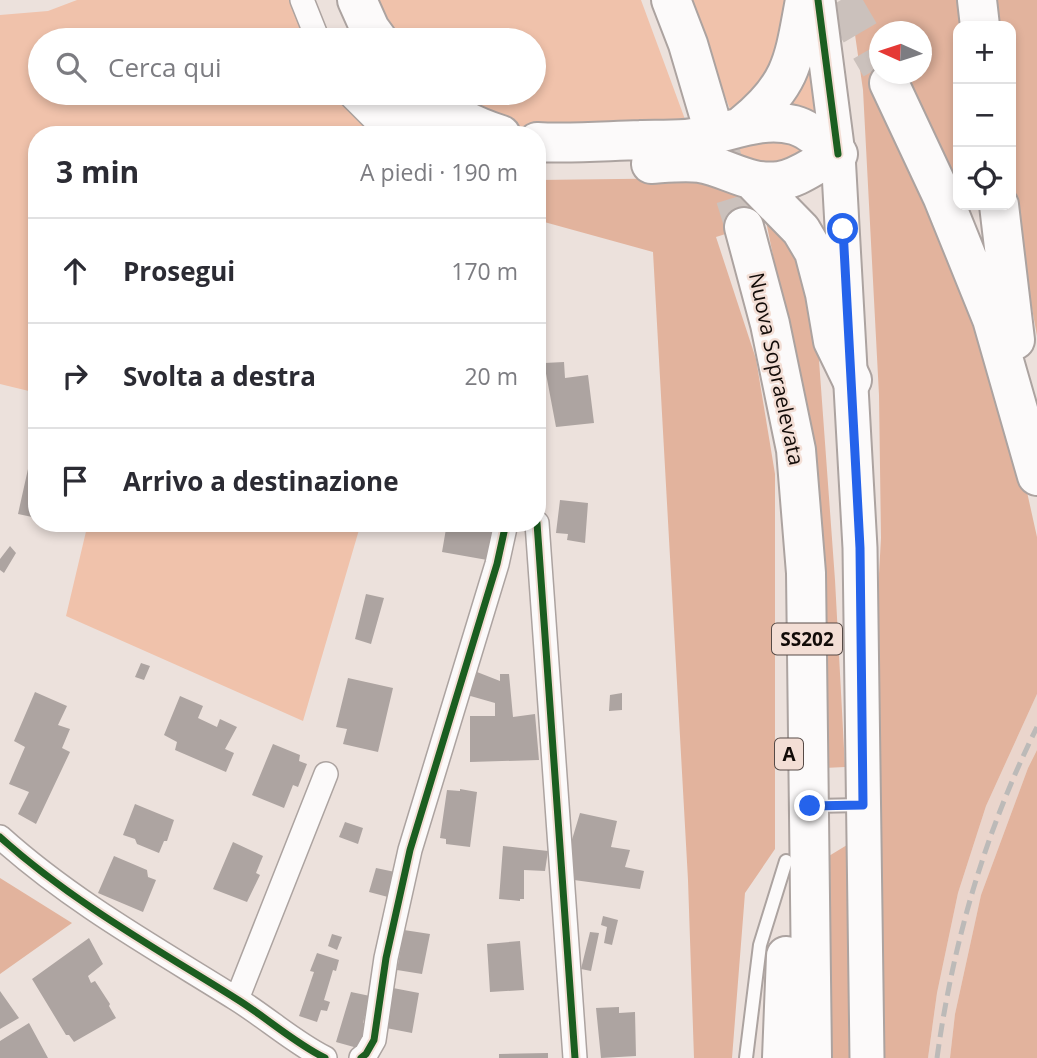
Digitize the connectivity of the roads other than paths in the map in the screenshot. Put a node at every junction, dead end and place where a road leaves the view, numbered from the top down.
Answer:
1 (302, 0) edge
2 (331, 0) edge
3 (357, 0) edge
4 (663, 0) edge
5 (671, 0) edge
6 (805, 0) edge
7 (818, 0) edge
8 (977, 0) edge
9 (979, 21) edge
10 (313, 28) edge
11 (343, 28) edge
12 (370, 28) edge
13 (688, 44) junction
14 (889, 84) edge
15 (360, 105) edge
16 (398, 105) edge
17 (440, 105) edge
18 (727, 120) junction
19 (381, 126) edge
20 (423, 126) edge
21 (477, 126) edge
22 (546, 142) edge
23 (838, 154) junction
24 (546, 168) edge
25 (753, 181) junction
26 (1000, 210) edge
27 (744, 227) tunnel mouth
28 (852, 380) junction
29 (796, 450) junction
30 (1033, 461) edge
31 (504, 532) edge
32 (538, 532) edge
33 (326, 774) dead end
34 (863, 805) junction
35 (810, 806) junction
36 (0, 837) edge
37 (786, 861) junction
38 (237, 999) junction
39 (325, 1058) edge
40 (361, 1058) edge
41 (575, 1058) edge
42 (746, 1058) edge
43 (782, 1058) edge
44 (812, 1058) edge
45 (867, 1058) edge

1 - 10 street
2 - 11 highway
3 - 12 highway
4 - 13 highway
5 - 13 highway
6 - 18 highway
7 - 23 main road
8 - 9 highway
13 - 18 highway
14 - 30 highway
15 - 19 street
16 - 20 highway
17 - 21 highway
18 - 22 highway
18 - 23 highway
23 - 25 highway
23 - 28 main road
24 - 25 highway
25 - 28 highway
26 - 30 highway
27 - 29 highway, Nuova Sopraelevata / SS202
28 - 34 main road
29 - 35 highway, Nuova Sopraelevata / SS202
29 - 37 highway, A
31 - 40 street
32 - 41 street
33 - 38 street
34 - 35 lane
34 - 45 main road
35 - 44 highway, Nuova Sopraelevata / SS202
36 - 38 street
37 - 42 lane
37 - 43 highway, A
38 - 39 street

